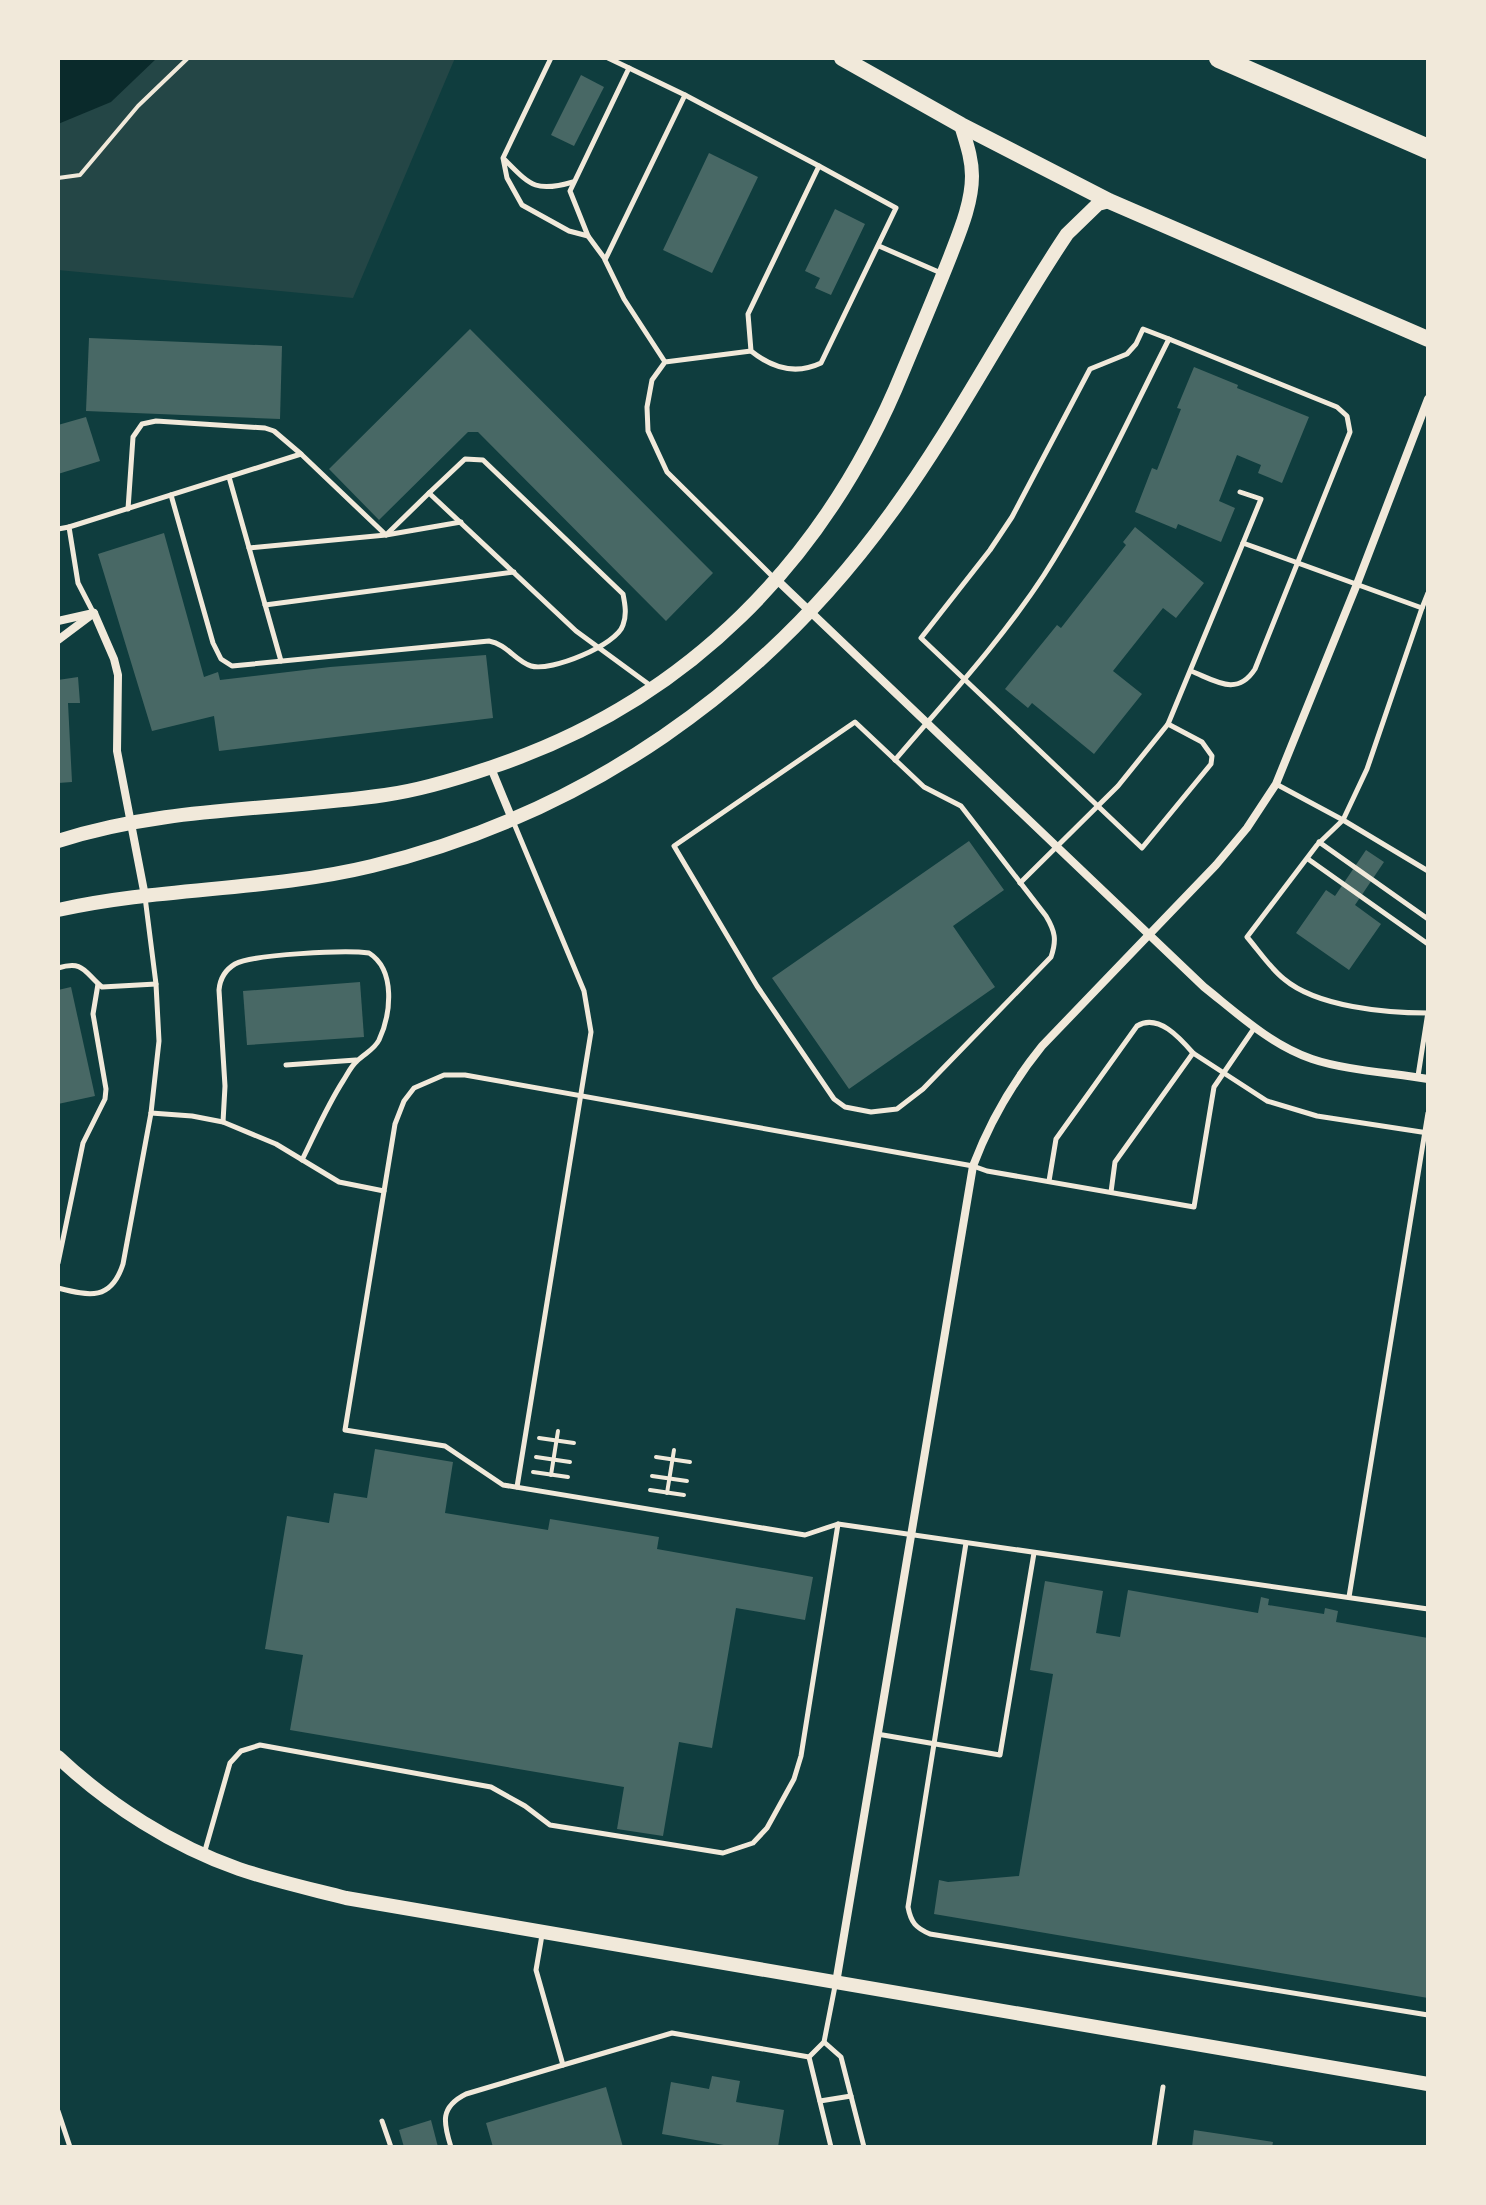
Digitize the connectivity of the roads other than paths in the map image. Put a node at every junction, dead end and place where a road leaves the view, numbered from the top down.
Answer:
1 (551, 58) edge
2 (608, 58) edge
3 (842, 58) edge
4 (1219, 58) edge
5 (629, 68) junction
6 (685, 95) junction
7 (961, 125) junction
8 (1428, 149) edge
9 (503, 158) junction
10 (819, 166) junction
11 (573, 182) junction
12 (1109, 201) junction
13 (588, 236) junction
14 (879, 246) junction
15 (605, 260) junction
16 (943, 274) junction
17 (1169, 339) junction
18 (1428, 339) edge
19 (751, 351) junction
20 (665, 362) junction
21 (1428, 399) edge
22 (301, 454) junction
23 (229, 477) junction
24 (1240, 492) dead end
25 (429, 493) junction
26 (171, 495) junction
27 (128, 509) junction
28 (462, 522) junction
29 (69, 527) junction
30 (58, 529) edge
31 (386, 535) junction
32 (1243, 543) junction
33 (249, 548) junction
34 (1298, 564) junction
35 (514, 572) junction
36 (777, 580) junction
37 (1357, 584) junction
38 (1428, 593) edge
39 (265, 605) junction
40 (1422, 608) junction
41 (810, 611) junction
42 (94, 613) junction
43 (58, 621) edge
44 (58, 640) edge
45 (599, 647) junction
46 (281, 661) junction
47 (1191, 671) junction
48 (966, 678) junction
49 (655, 689) junction
50 (927, 722) junction
51 (1168, 724) junction
52 (895, 760) junction
53 (491, 768) junction
54 (1276, 784) junction
55 (1098, 807) junction
56 (512, 820) junction
57 (1343, 820) junction
58 (132, 822) junction
59 (58, 841) edge
60 (1319, 842) junction
61 (1058, 846) junction
62 (1308, 859) junction
63 (1428, 871) edge
64 (1020, 883) junction
65 (145, 896) junction
66 (58, 910) edge
67 (1428, 919) edge
68 (1151, 934) junction
69 (1428, 944) edge
70 (58, 968) edge
71 (98, 984) junction
72 (156, 984) junction
73 (1428, 1013) edge
74 (1255, 1027) junction
75 (1193, 1053) junction
76 (357, 1060) junction
77 (286, 1065) dead end
78 (1223, 1074) junction
79 (1423, 1078) edge
80 (582, 1095) junction
81 (151, 1113) junction
82 (1428, 1113) edge
83 (223, 1122) junction
84 (1426, 1133) edge
85 (302, 1160) junction
86 (973, 1166) junction
87 (1049, 1181) junction
88 (384, 1191) junction
89 (1111, 1192) junction
90 (58, 1263) edge
91 (58, 1288) edge
92 (517, 1487) junction
93 (838, 1524) junction
94 (910, 1535) junction
95 (966, 1543) junction
96 (1034, 1553) junction
97 (1349, 1597) junction
98 (1428, 1609) edge
99 (877, 1734) junction
100 (934, 1743) junction
101 (61, 1766) edge
102 (204, 1854) junction
103 (543, 1932) junction
104 (836, 1983) junction
105 (1428, 2015) edge
106 (824, 2042) junction
107 (809, 2057) junction
108 (563, 2065) junction
109 (1428, 2084) edge
110 (1163, 2087) dead end
111 (851, 2096) junction
112 (820, 2101) junction
113 (58, 2111) edge
114 (382, 2121) dead end
115 (70, 2147) edge
116 (391, 2147) edge
117 (451, 2147) edge
118 (831, 2147) edge
119 (864, 2147) edge
120 (1154, 2147) edge

1 - 9 lane
2 - 5 lane
3 - 7 main road
4 - 8 highway
5 - 6 lane
5 - 11 lane
6 - 10 lane
6 - 15 lane
7 - 12 main road
7 - 16 street
9 - 11 lane
9 - 13 lane
10 - 14 lane
10 - 19 lane
11 - 13 lane
12 - 18 main road
12 - 41 street
13 - 15 lane
14 - 16 lane
14 - 19 lane
15 - 20 lane
16 - 36 street
17 - 34 lane
17 - 48 lane
17 - 48 lane
19 - 20 lane
20 - 36 lane
21 - 37 street
22 - 23 lane
22 - 27 lane
22 - 31 lane
23 - 26 lane
23 - 33 lane
24 - 32 lane
25 - 28 lane
25 - 31 lane
25 - 45 lane
26 - 27 lane
26 - 46 lane
27 - 29 lane
28 - 31 lane
28 - 35 lane
29 - 30 lane
29 - 42 lane
31 - 33 lane
32 - 34 lane
32 - 47 lane
33 - 39 lane
34 - 37 lane
34 - 47 lane
35 - 39 lane
35 - 45 lane
36 - 41 street
36 - 49 street
37 - 40 lane
37 - 54 street
38 - 40 lane
39 - 46 lane
40 - 57 lane
41 - 50 street
41 - 56 street
42 - 43 street
42 - 44 street
42 - 58 street
45 - 46 lane
45 - 49 lane
47 - 51 lane
48 - 50 lane
48 - 55 lane
49 - 53 street
50 - 52 lane
50 - 61 street
51 - 55 lane
51 - 55 lane
52 - 64 lane
52 - 64 lane
53 - 56 street
53 - 58 street
54 - 57 lane
54 - 68 street
55 - 61 lane
56 - 65 street
56 - 80 lane
57 - 60 lane
57 - 63 lane
58 - 59 street
58 - 65 street
60 - 62 lane
60 - 67 lane
61 - 64 lane
61 - 68 street
62 - 69 lane
62 - 73 lane
65 - 66 street
65 - 72 lane
68 - 74 street
68 - 86 street
70 - 71 lane
71 - 72 lane
71 - 90 lane
72 - 81 lane
73 - 79 lane
74 - 78 lane
74 - 79 street
75 - 78 lane
75 - 87 lane
75 - 89 lane
76 - 77 lane
76 - 83 lane
76 - 85 lane
78 - 84 lane
78 - 89 lane
80 - 86 lane
80 - 88 lane
80 - 92 lane
81 - 83 lane
81 - 91 lane
82 - 84 lane
83 - 85 lane
84 - 97 lane
85 - 88 lane
86 - 87 lane
86 - 94 street
87 - 89 lane
88 - 92 lane
92 - 93 lane
93 - 94 lane
93 - 102 lane
94 - 95 lane
94 - 99 street
95 - 96 lane
95 - 100 lane
96 - 97 lane
96 - 100 lane
97 - 98 lane
99 - 100 lane
99 - 104 street
100 - 105 lane
101 - 102 street
102 - 103 street
103 - 104 street
103 - 108 lane
104 - 106 lane
104 - 109 street
106 - 107 lane
106 - 111 lane
107 - 108 lane
107 - 112 lane
108 - 117 lane
110 - 120 lane
111 - 112 lane
111 - 119 lane
112 - 118 lane
113 - 115 lane
114 - 116 lane

